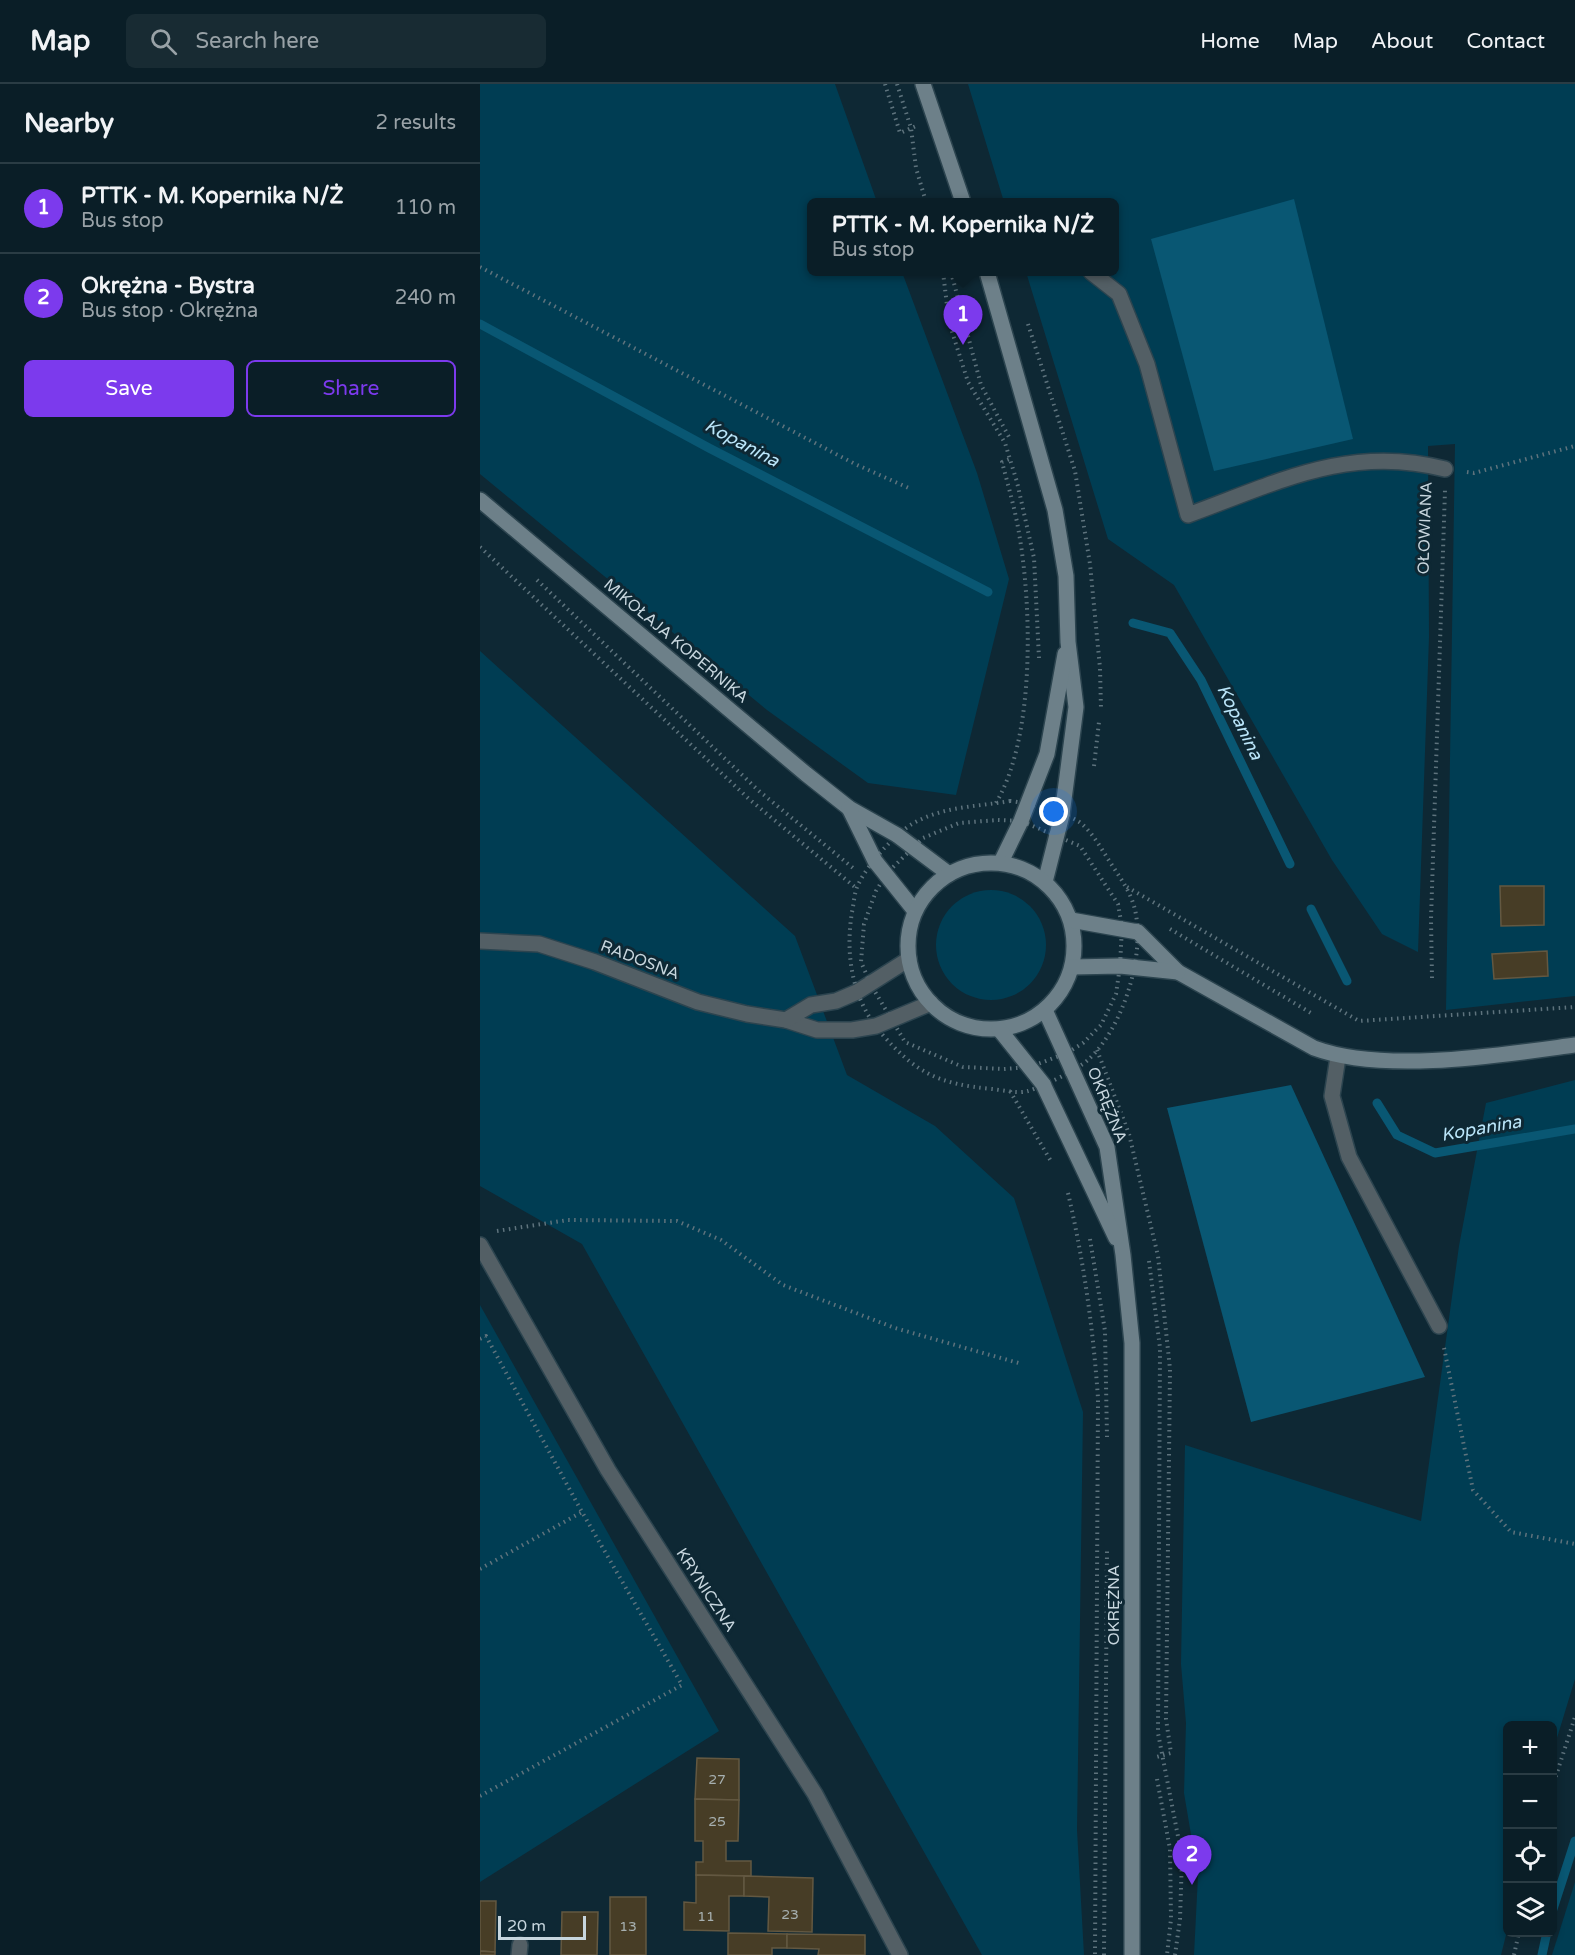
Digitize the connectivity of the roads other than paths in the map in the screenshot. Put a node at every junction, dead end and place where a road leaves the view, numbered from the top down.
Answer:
1 (923, 84) edge
2 (962, 198) edge
3 (988, 276) edge
4 (1096, 276) edge
5 (1446, 469) road end
6 (480, 500) edge
7 (1068, 642) junction
8 (849, 808) junction
9 (1001, 862) junction
10 (949, 874) junction
11 (1046, 882) junction
12 (915, 911) junction
13 (1071, 920) junction
14 (480, 941) edge
15 (909, 959) junction
16 (1072, 967) junction
17 (1178, 972) junction
18 (931, 1003) junction
19 (1045, 1010) junction
20 (786, 1020) junction
21 (999, 1029) junction
22 (1575, 1045) edge
23 (1338, 1057) junction
24 (480, 1245) edge
25 (1123, 1255) junction
26 (1439, 1326) road end
27 (900, 1955) edge
28 (1132, 1955) edge

1 - 2 street
3 - 7 street
4 - 5 street, OŁOWIANA
6 - 8 street, MIKOŁAJA KOPERNIKA
7 - 9 street
7 - 11 street
8 - 10 street, MIKOŁAJA KOPERNIKA
8 - 12 street, MIKOŁAJA KOPERNIKA
9 - 10 street
9 - 11 street
10 - 12 street
11 - 13 street
12 - 15 street
13 - 16 street
13 - 17 street
14 - 20 street, RADOSNA
15 - 18 street
15 - 20 street
16 - 17 street
16 - 19 street
17 - 23 street
18 - 20 street, RADOSNA
18 - 21 street
19 - 21 street
19 - 25 street, OKRĘŻNA
21 - 25 street, OKRĘŻNA
22 - 23 street
23 - 26 street
24 - 27 street, KRYNICZNA
25 - 28 street, OKRĘŻNA

